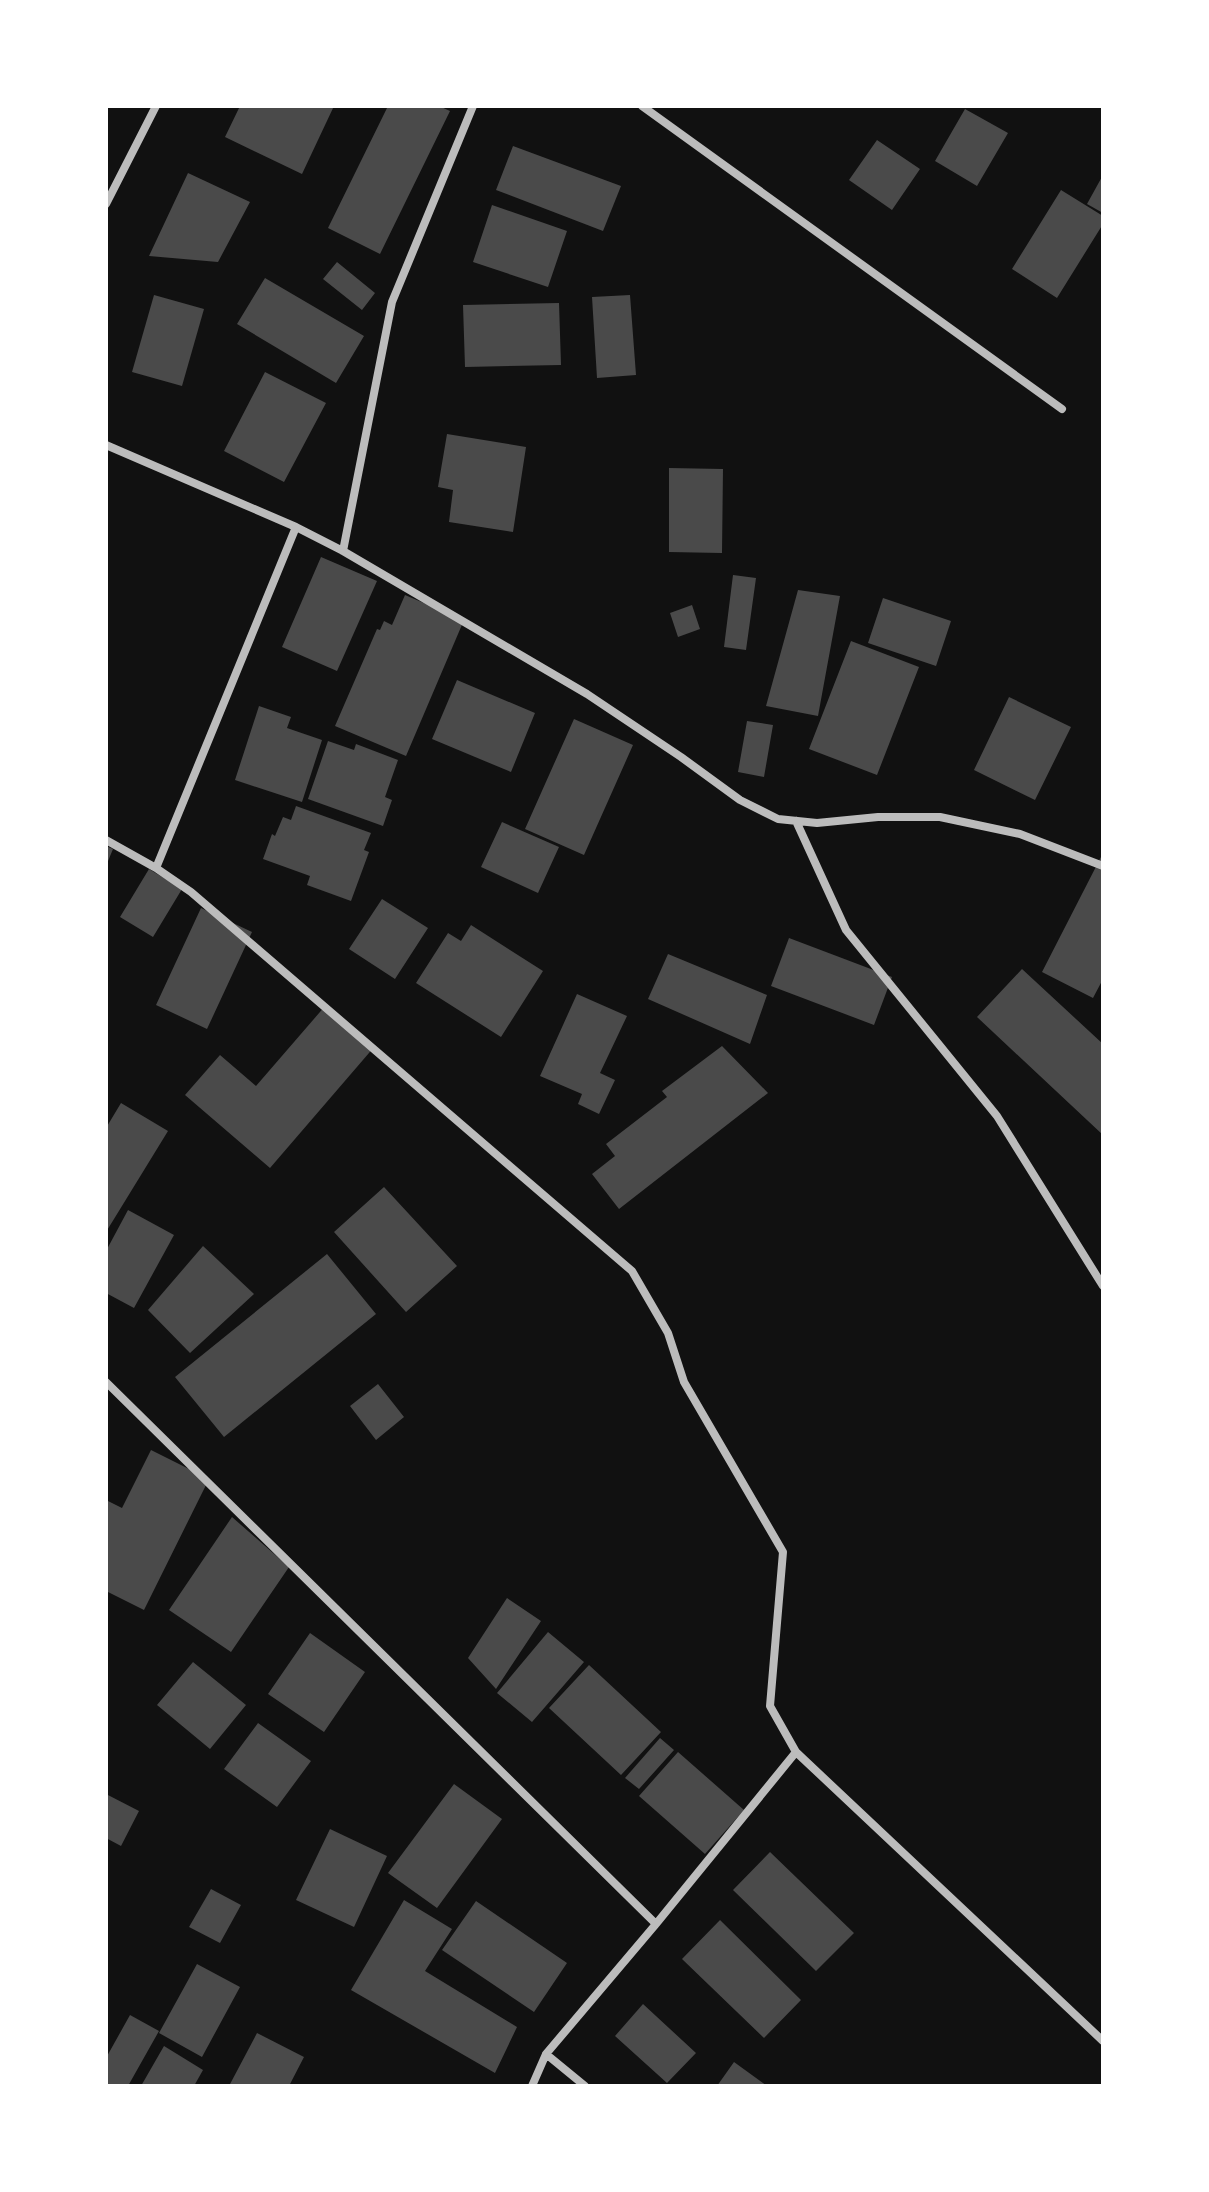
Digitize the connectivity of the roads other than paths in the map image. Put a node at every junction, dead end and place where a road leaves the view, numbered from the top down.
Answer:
1 (156, 106) edge
2 (473, 106) edge
3 (642, 106) edge
4 (106, 204) edge
5 (1062, 409) dead end
6 (106, 445) edge
7 (296, 527) junction
8 (343, 551) junction
9 (796, 821) junction
10 (106, 840) edge
11 (1103, 866) edge
12 (156, 868) junction
13 (1103, 1286) edge
14 (106, 1382) edge
15 (796, 1752) junction
16 (656, 1924) junction
17 (1103, 2041) edge
18 (546, 2054) junction
19 (532, 2086) edge
20 (585, 2086) edge

1 - 4 street
2 - 8 street
3 - 5 street
6 - 7 street
7 - 8 street
7 - 12 street
8 - 9 street
9 - 11 street
9 - 13 street
10 - 12 street
12 - 15 street
14 - 16 street
15 - 16 street
15 - 17 street
16 - 18 street
18 - 19 street
18 - 20 street

